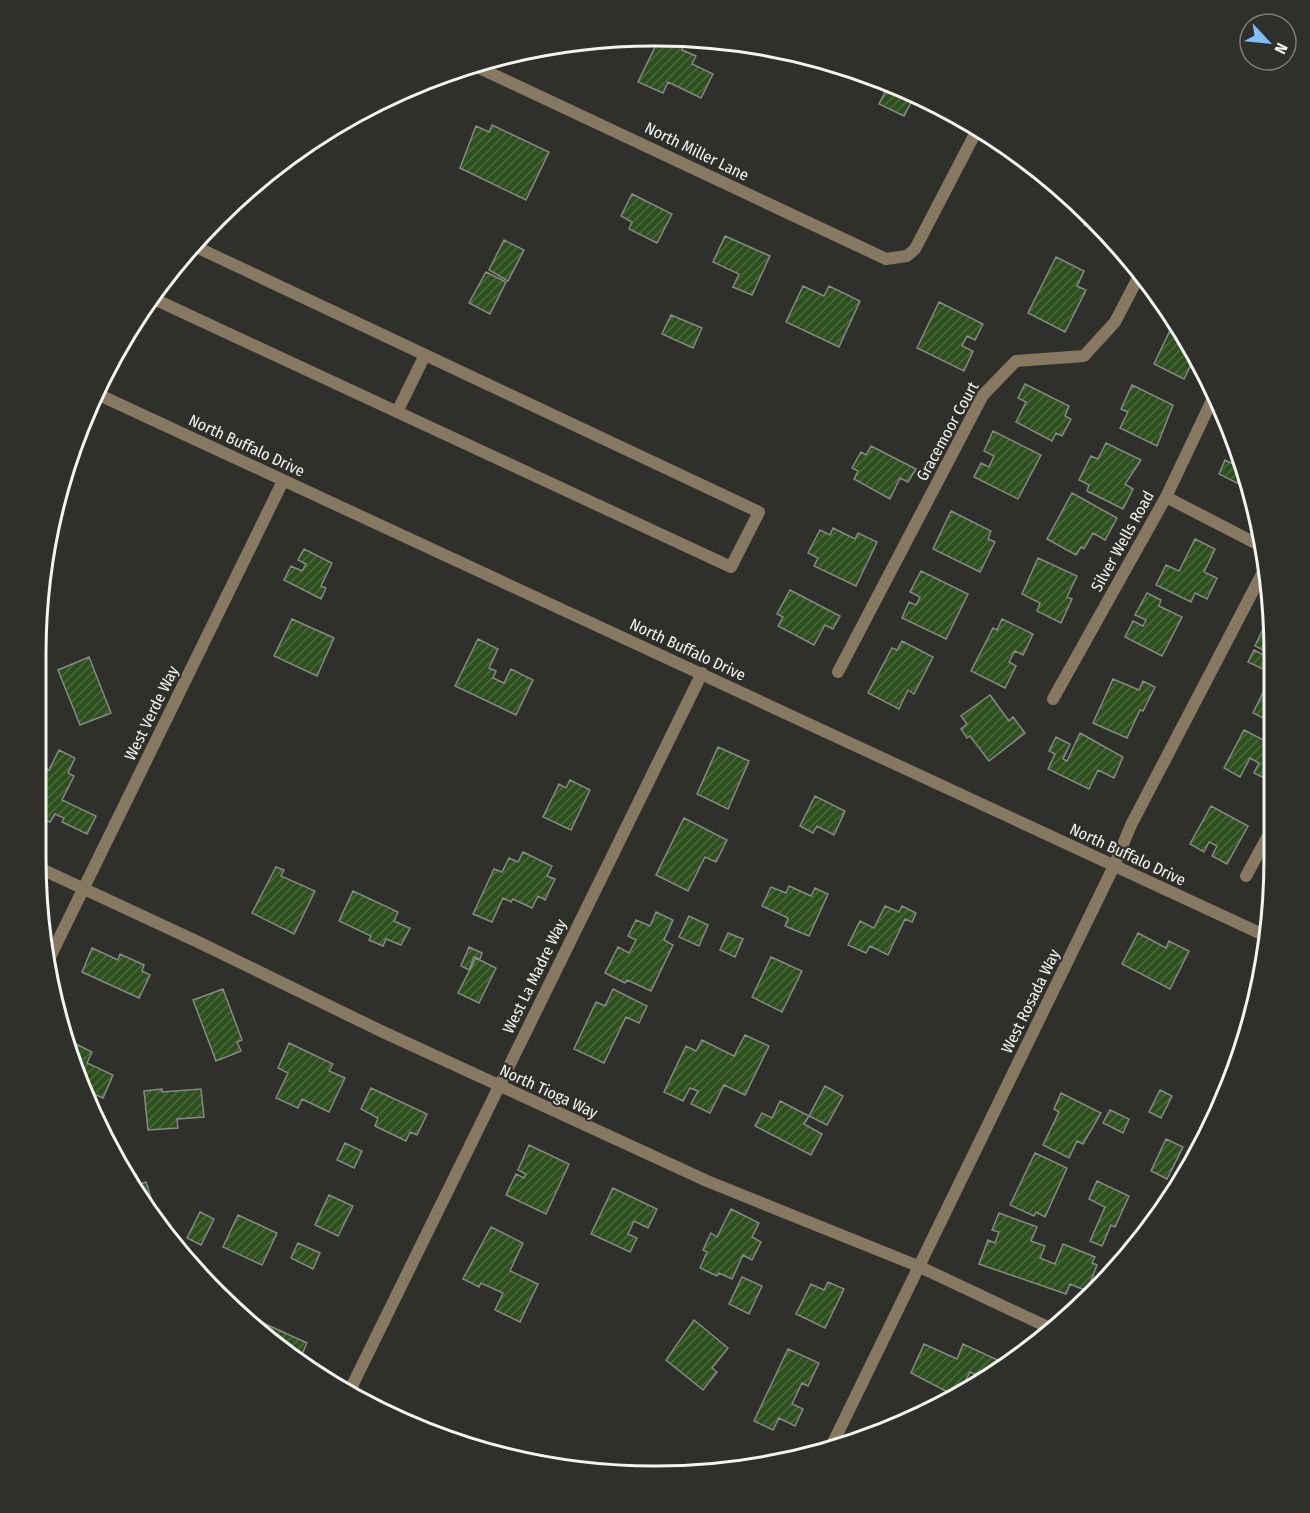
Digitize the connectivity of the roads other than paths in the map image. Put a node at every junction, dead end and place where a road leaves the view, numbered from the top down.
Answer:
1 (485, 71) edge
2 (973, 137) edge
3 (202, 250) edge
4 (1136, 282) edge
5 (160, 302) edge
6 (425, 355) junction
7 (104, 397) edge
8 (1210, 405) edge
9 (397, 412) junction
10 (283, 481) junction
11 (1166, 496) junction
12 (1253, 542) edge
13 (1258, 581) edge
14 (838, 672) dead end
15 (702, 674) junction
16 (1053, 699) dead end
17 (1264, 843) edge
18 (1114, 866) junction
19 (47, 872) edge
20 (1246, 876) dead end
21 (83, 890) junction
22 (1258, 933) edge
23 (54, 949) edge
24 (499, 1086) junction
25 (918, 1266) junction
26 (1044, 1325) edge
27 (352, 1386) edge
28 (835, 1439) edge

1 - 2 street, North Miller Lane
3 - 6 street
4 - 14 street, Gracemoor Court
5 - 9 street
6 - 9 street
6 - 9 street
7 - 10 street, North Buffalo Drive
8 - 11 street, Silver Wells Road
10 - 15 street, North Buffalo Drive
10 - 21 street, West Verde Way
11 - 12 street
11 - 16 street, Silver Wells Road
13 - 18 street, West Rosada Way
15 - 18 street, North Buffalo Drive
15 - 24 street, West La Madre Way
17 - 20 street
18 - 22 street, North Buffalo Drive
18 - 25 street, West Rosada Way
19 - 21 street, North Tioga Way
21 - 23 street, West Verde Way
21 - 24 street, North Tioga Way
24 - 25 street, North Tioga Way
24 - 27 street, West La Madre Way
25 - 26 street, North Tioga Way
25 - 28 street, West Rosada Way

